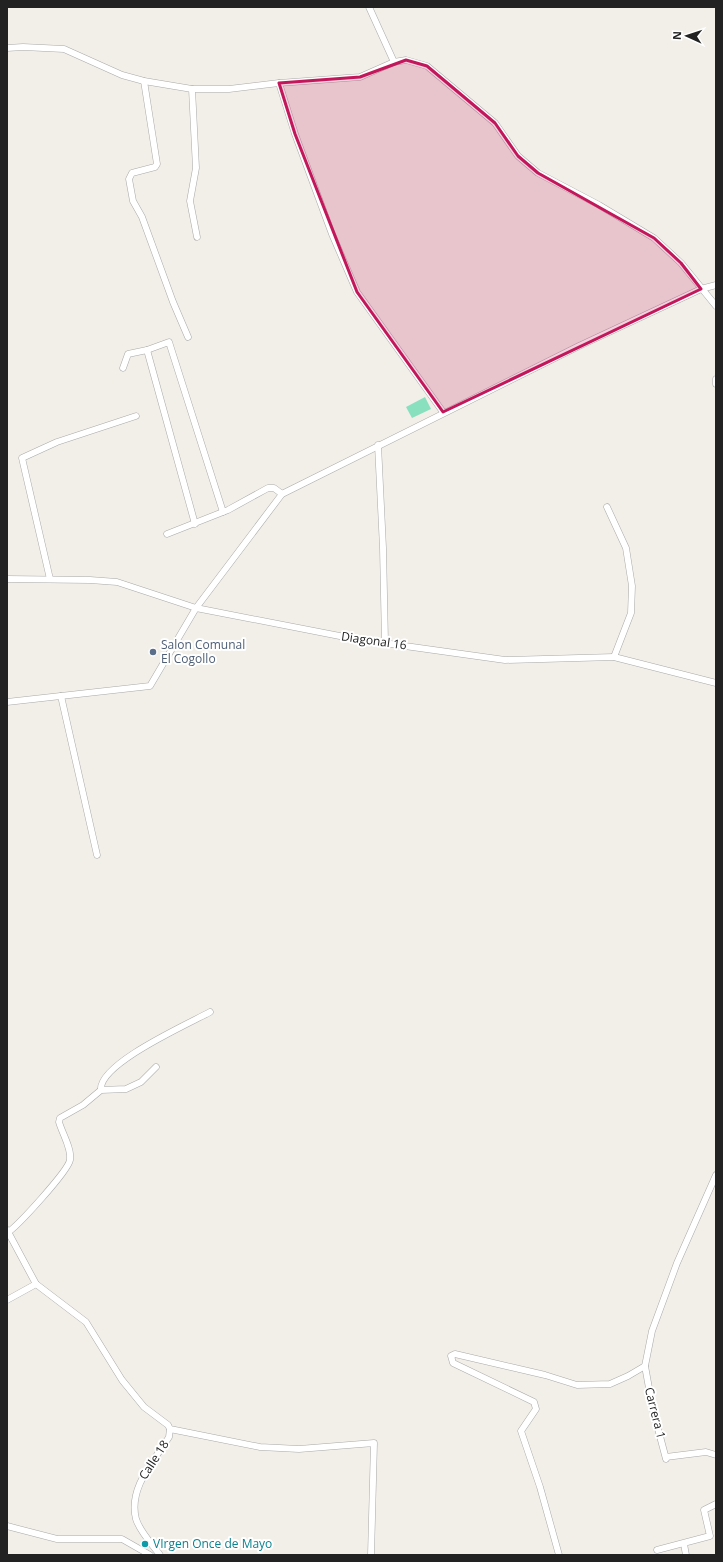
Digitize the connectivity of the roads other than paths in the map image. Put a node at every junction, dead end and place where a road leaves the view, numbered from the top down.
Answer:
1 (369, 7) edge
2 (7, 48) edge
3 (394, 62) junction
4 (144, 81) junction
5 (279, 82) junction
6 (192, 89) junction
7 (197, 237) dead end
8 (716, 285) edge
9 (701, 289) junction
10 (716, 306) edge
11 (188, 337) dead end
12 (147, 350) junction
13 (123, 368) dead end
14 (716, 379) edge
15 (716, 384) edge
16 (443, 412) junction
17 (136, 416) dead end
18 (378, 445) junction
19 (282, 494) junction
20 (607, 507) dead end
21 (223, 512) junction
22 (195, 524) junction
23 (167, 534) dead end
24 (7, 579) edge
25 (50, 579) junction
26 (196, 608) junction
27 (385, 642) junction
28 (614, 657) junction
29 (716, 683) edge
30 (61, 696) junction
31 (7, 702) edge
32 (97, 855) dead end
33 (210, 1012) dead end
34 (156, 1067) dead end
35 (101, 1090) junction
36 (716, 1175) edge
37 (7, 1232) edge
38 (36, 1284) junction
39 (7, 1300) edge
40 (645, 1366) junction
41 (170, 1429) junction
42 (716, 1455) edge
43 (716, 1504) edge
44 (7, 1526) edge
45 (684, 1544) junction
46 (657, 1550) dead end
47 (150, 1555) edge
48 (160, 1555) edge
49 (371, 1555) edge
50 (559, 1555) edge
51 (686, 1555) edge

1 - 3 street
2 - 4 street
3 - 5 street
3 - 9 street
4 - 6 street
4 - 11 street
5 - 6 street
5 - 16 street
6 - 7 street
8 - 9 street
9 - 10 street
9 - 16 street
12 - 13 street
12 - 21 street
12 - 22 street
14 - 15 street
16 - 18 street
17 - 25 street
18 - 19 street
18 - 27 street
19 - 21 street
19 - 26 street
20 - 28 street
21 - 22 street
22 - 23 street
24 - 25 street, Diagonal 16
25 - 26 street, Diagonal 16
26 - 27 street, Diagonal 16
26 - 30 street
27 - 28 street, Diagonal 16
28 - 29 street, Diagonal 16
30 - 31 street
30 - 32 street
33 - 35 street
34 - 35 street
35 - 37 street
36 - 40 street
37 - 38 street
38 - 39 street
38 - 41 street
40 - 42 street, Carrera 1
40 - 50 street
41 - 48 street, Calle 18
41 - 49 street
43 - 45 street
44 - 47 street
45 - 46 street
45 - 51 street

